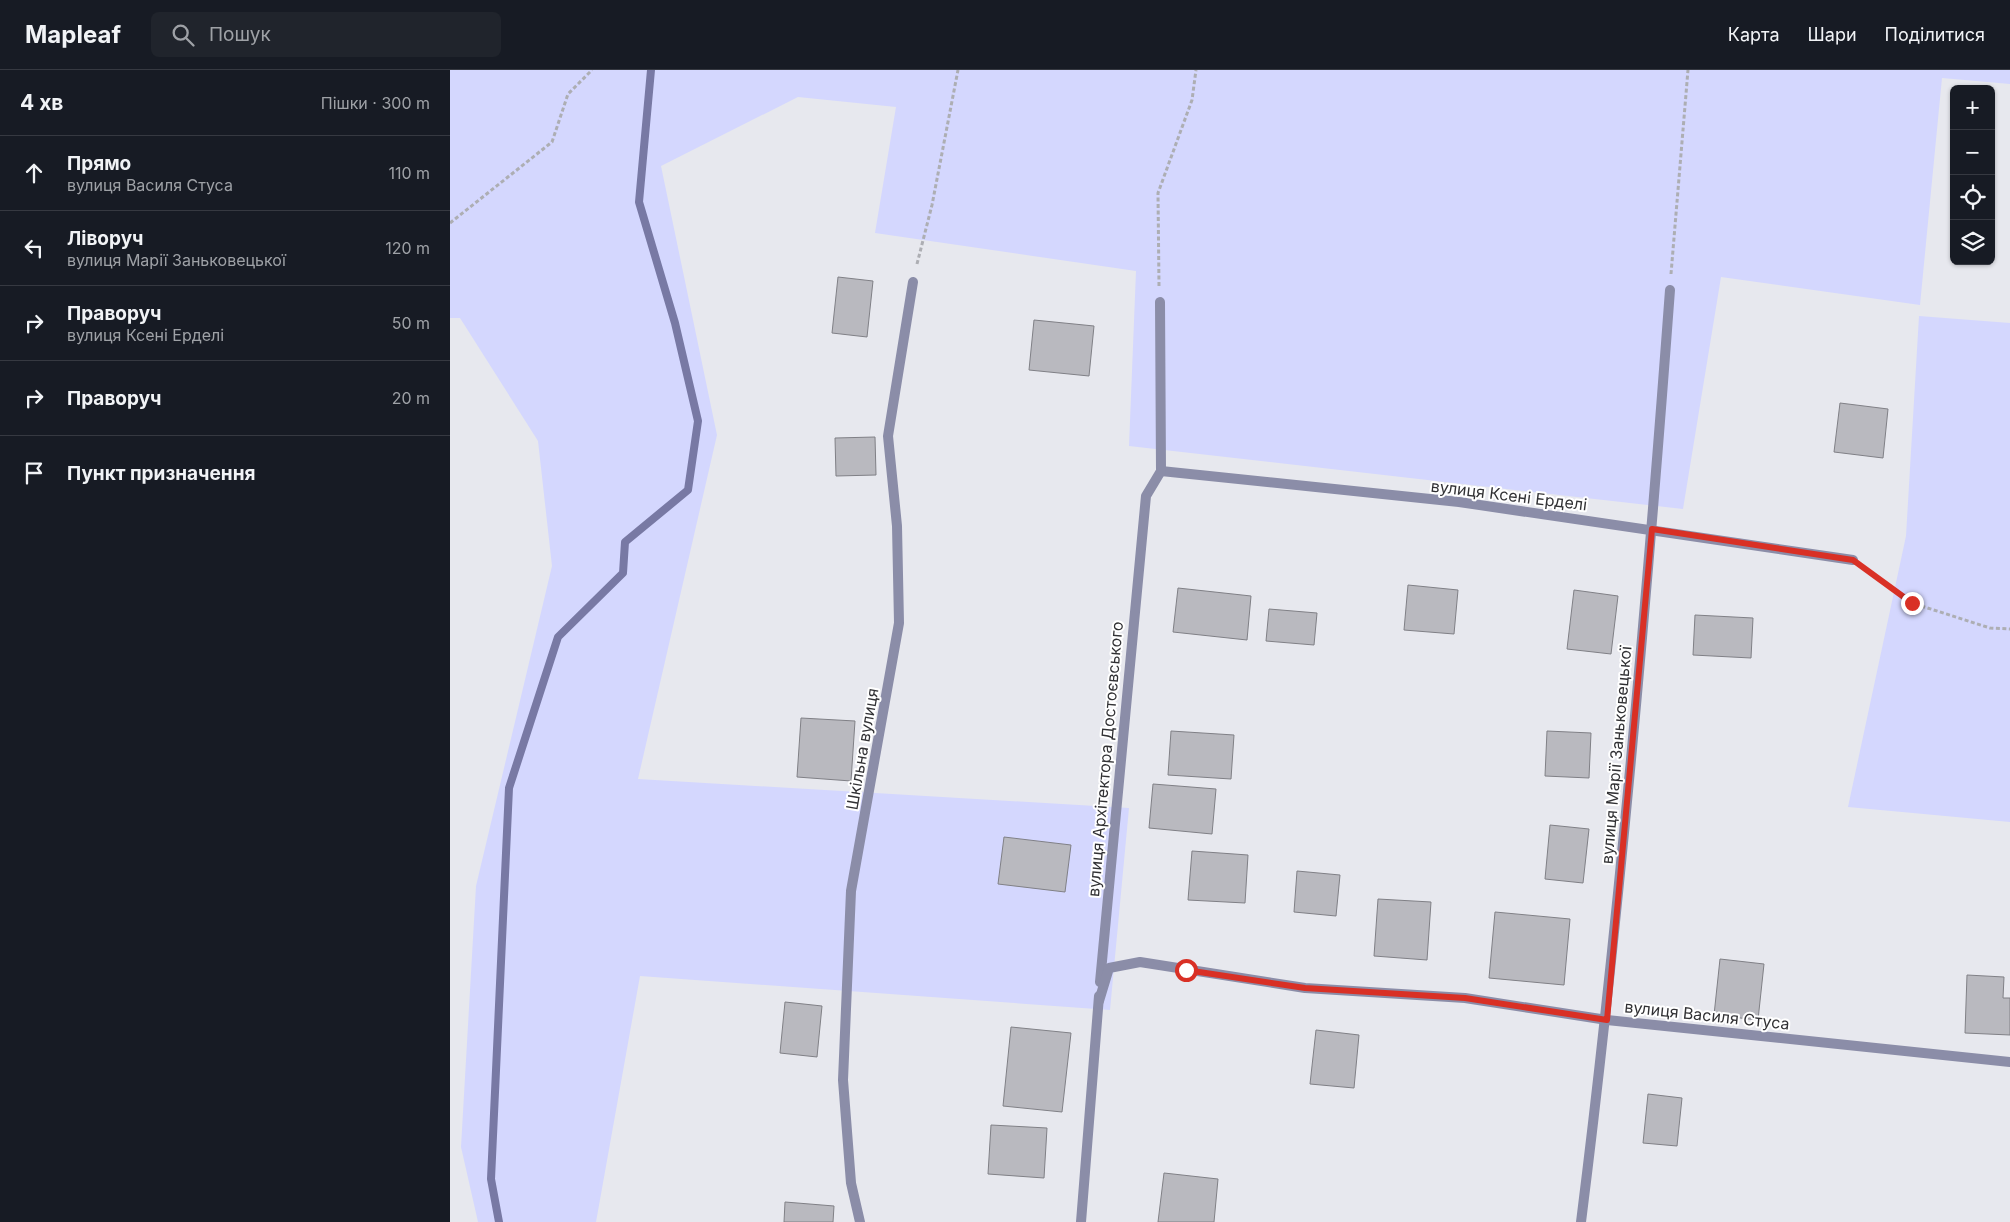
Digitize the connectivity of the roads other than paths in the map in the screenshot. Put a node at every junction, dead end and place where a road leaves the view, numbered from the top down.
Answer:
1 (913, 282) road end
2 (1670, 290) road end
3 (1160, 302) road end
4 (1160, 472) junction
5 (1652, 529) junction
6 (1853, 560) road end
7 (1099, 1001) junction
8 (1607, 1020) junction
9 (2010, 1062) edge
10 (860, 1222) edge
11 (1081, 1222) edge
12 (1581, 1222) edge

1 - 10 street, Шкільна вулиця
2 - 5 street, вулиця Марії Заньковецької
3 - 4 street
4 - 5 street, вулиця Ксені Ерделі
4 - 7 street, вулиця Архітектора Достоєвського
5 - 6 street, вулиця Ксені Ерделі
5 - 8 street, вулиця Марії Заньковецької
7 - 8 street, вулиця Василя Стуса
7 - 11 street, вулиця Архітектора Достоєвського
8 - 9 street, вулиця Василя Стуса
8 - 12 street, вулиця Марії Заньковецької

